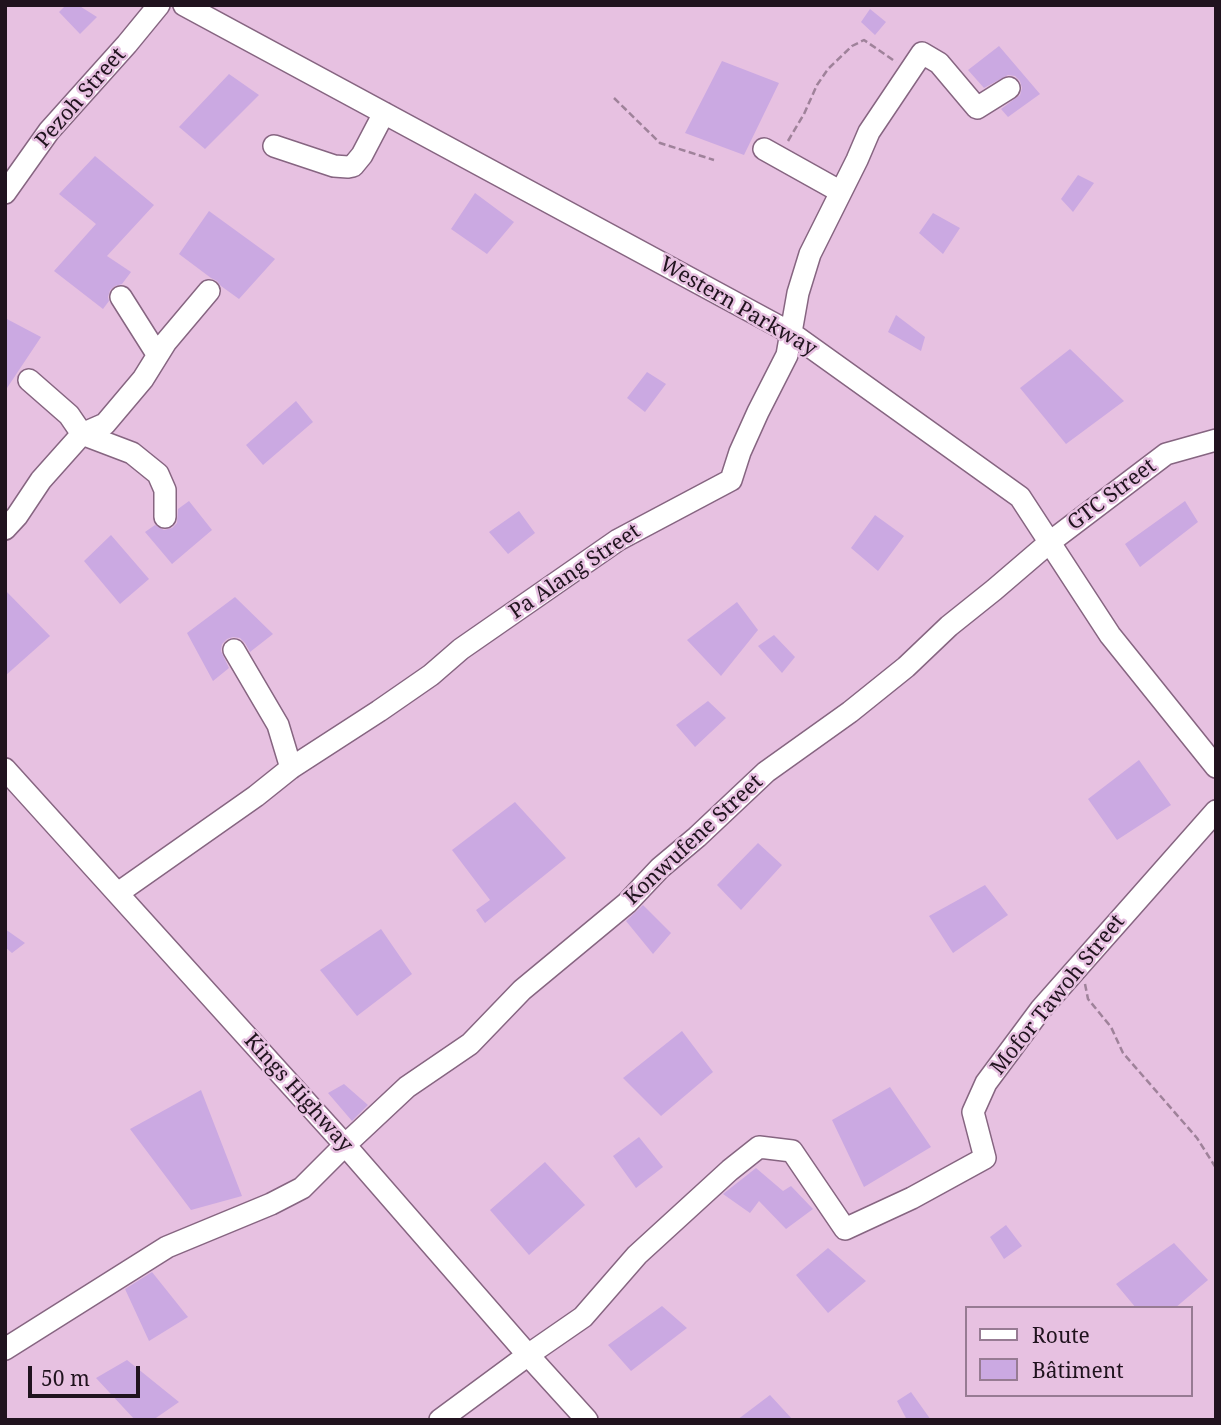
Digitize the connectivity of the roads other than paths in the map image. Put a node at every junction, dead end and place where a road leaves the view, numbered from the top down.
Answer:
1 (159, 5) edge
2 (184, 5) edge
3 (1009, 88) dead end
4 (384, 113) junction
5 (274, 146) dead end
6 (771, 153) road end
7 (841, 192) junction
8 (5, 193) edge
9 (209, 291) dead end
10 (121, 297) dead end
11 (791, 333) junction
12 (157, 354) junction
13 (29, 380) dead end
14 (82, 434) junction
15 (1216, 440) edge
16 (165, 517) dead end
17 (5, 529) edge
18 (1050, 542) junction
19 (234, 650) dead end
20 (1216, 767) edge
21 (291, 768) junction
22 (5, 769) edge
23 (1216, 811) edge
24 (118, 893) junction
25 (345, 1145) junction
26 (5, 1349) edge
27 (528, 1355) junction
28 (440, 1420) edge
29 (587, 1420) edge

1 - 8 street, Pezoh Street
2 - 4 street, Western Parkway
3 - 7 street, Pa Alang Street
4 - 5 street
4 - 11 street, Western Parkway
6 - 7 street
7 - 11 street, Pa Alang Street
9 - 12 street
10 - 12 street
11 - 18 street, Western Parkway
11 - 21 street, Pa Alang Street
12 - 14 street
13 - 14 street
14 - 16 street
14 - 17 street
15 - 18 street, GTC Street
18 - 20 street, Western Parkway
18 - 25 street, Konwufene Street
19 - 21 street
21 - 24 street, Pa Alang Street
22 - 24 street, Kings Highway
23 - 27 street, Mofor Tawoh Street
24 - 25 street, Kings Highway
25 - 26 street, Konwufene Street
25 - 27 street, Kings Highway
27 - 28 street
27 - 29 street, Kings Highway

